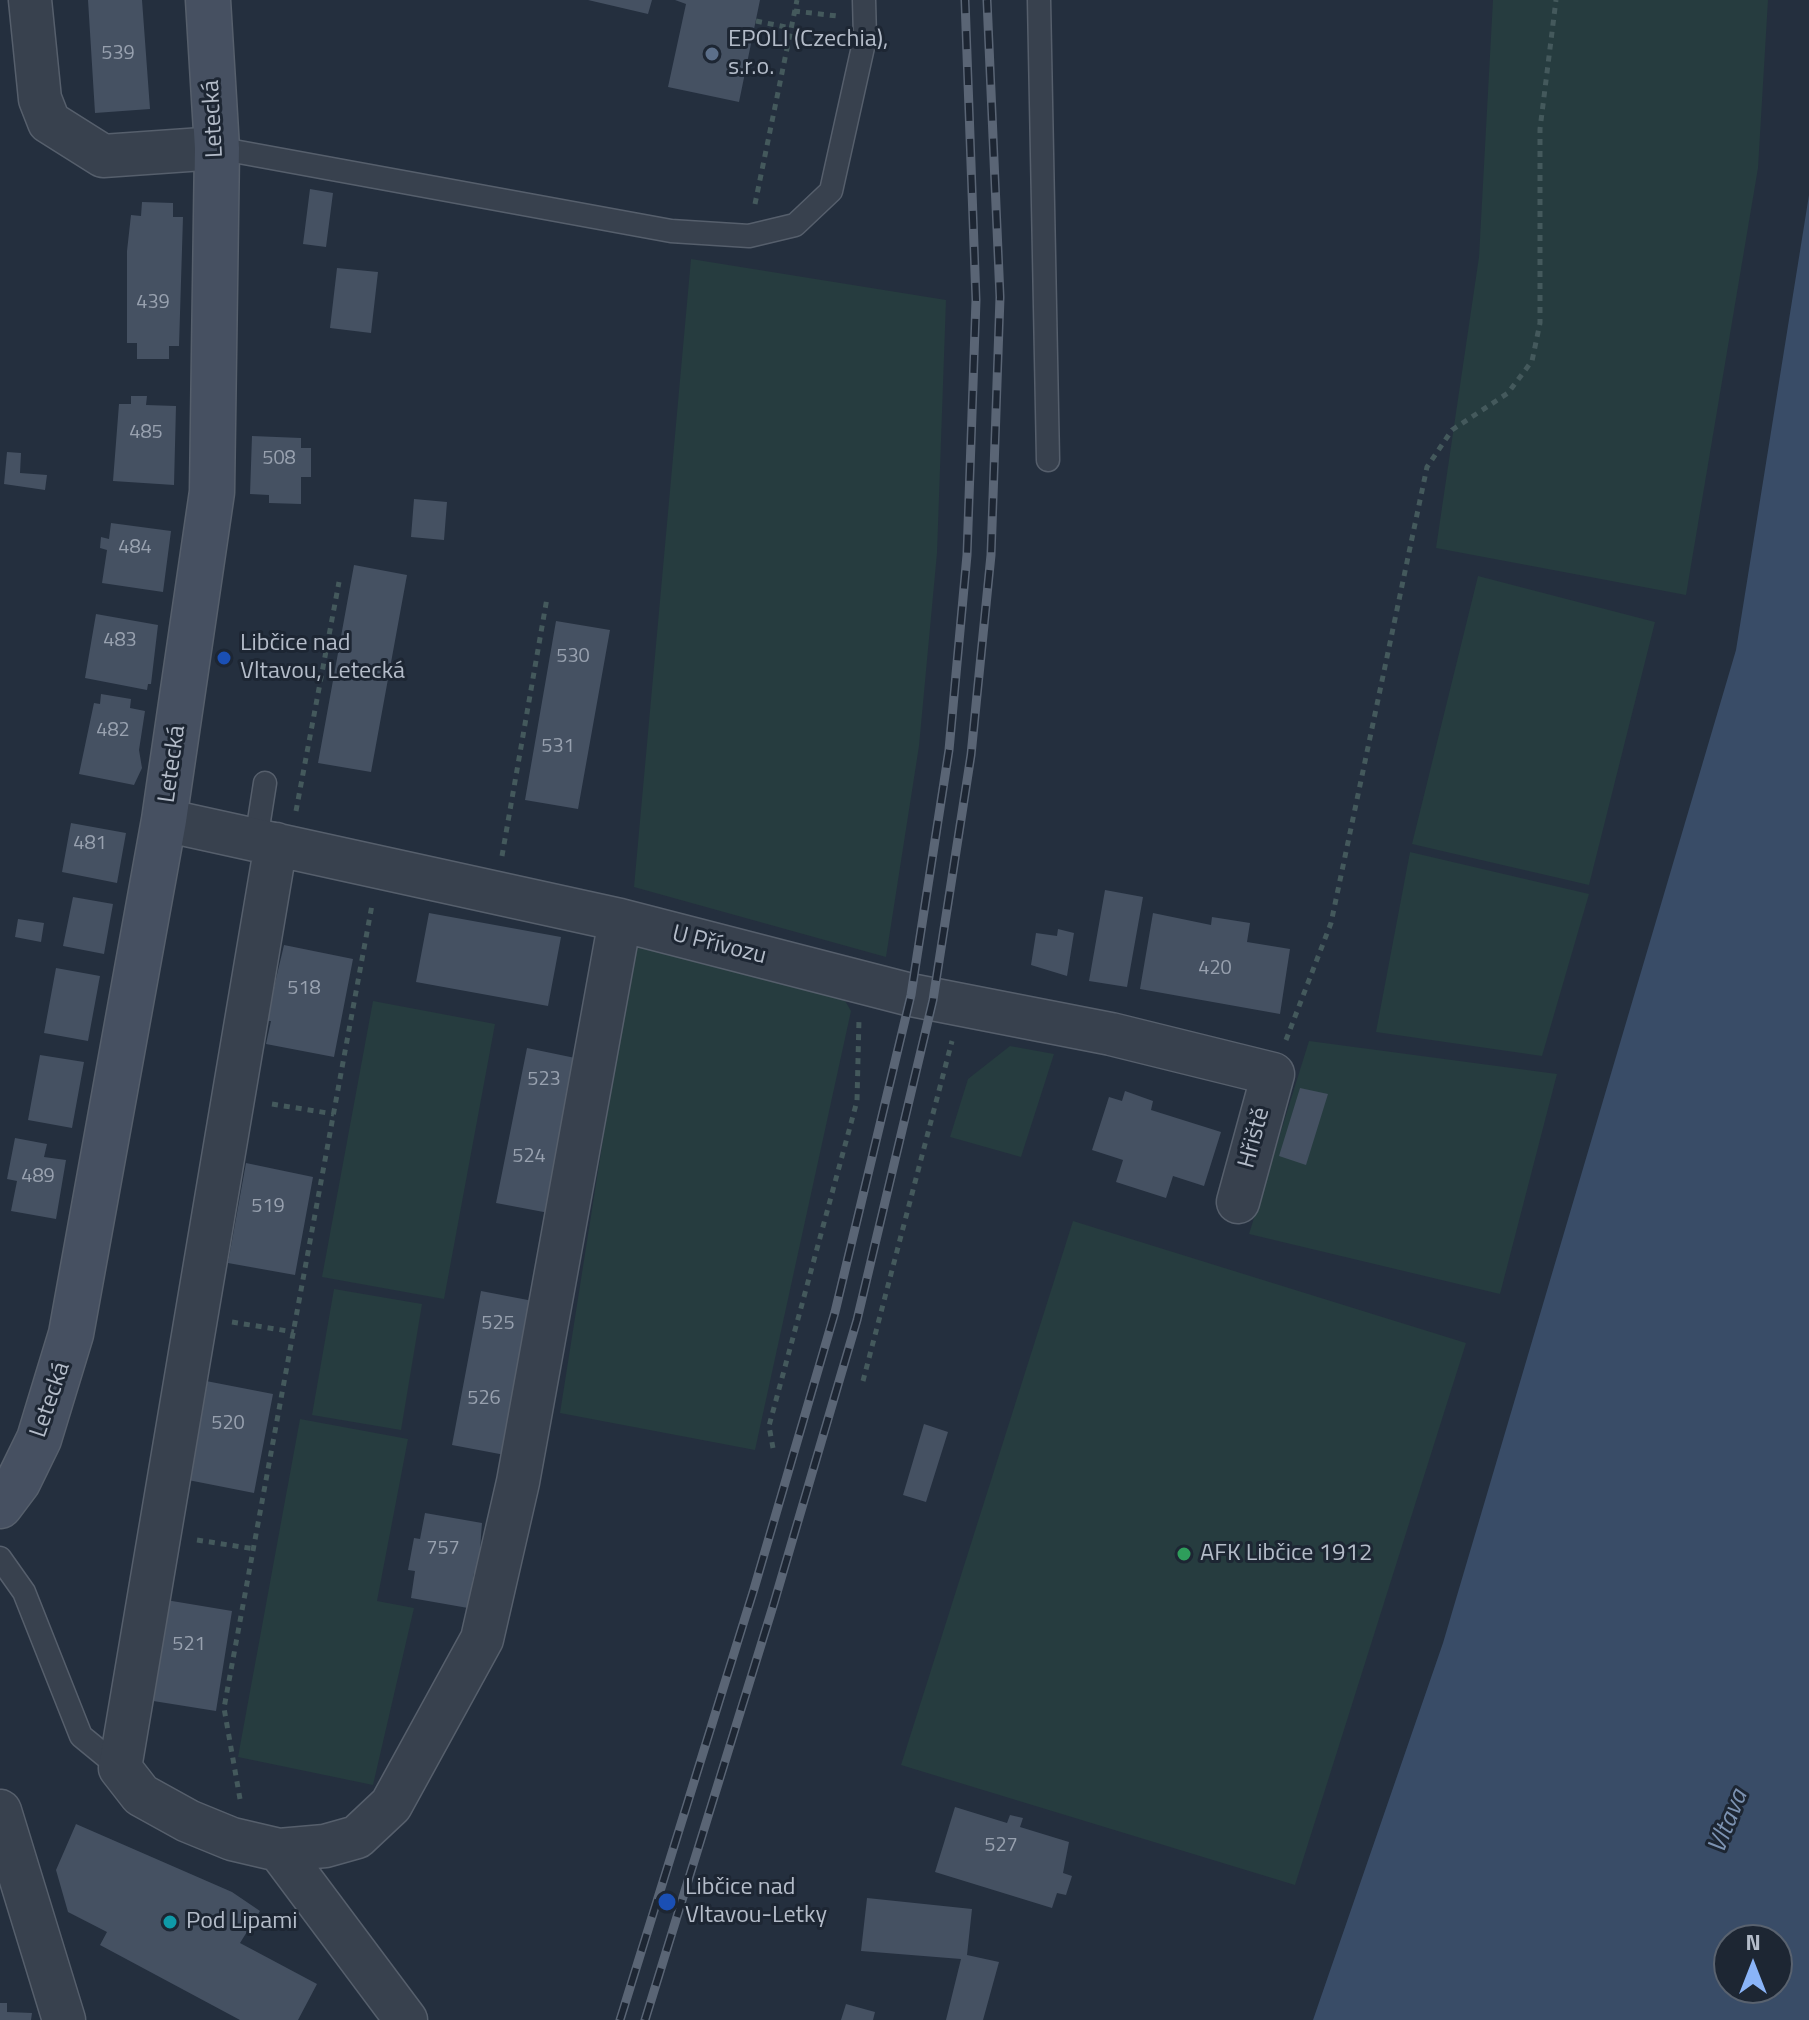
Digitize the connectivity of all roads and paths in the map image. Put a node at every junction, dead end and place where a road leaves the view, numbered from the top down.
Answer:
1 (30, 0) edge
2 (208, 0) edge
3 (797, 0) edge
4 (1039, 0) edge
5 (1556, 0) edge
6 (864, 10) edge
7 (794, 11) junction
8 (756, 21) dead end
9 (791, 28) junction
10 (217, 148) junction
11 (749, 236) junction
12 (1048, 460) dead end
13 (339, 582) dead end
14 (547, 598) dead end
15 (265, 783) dead end
16 (164, 820) junction
17 (274, 843) junction
18 (379, 867) junction
19 (495, 893) junction
20 (620, 920) junction
21 (865, 983) junction
22 (967, 1003) junction
23 (1273, 1074) junction
24 (233, 1097) junction
25 (334, 1114) junction
26 (1238, 1202) dead end
27 (196, 1317) junction
28 (294, 1332) junction
29 (863, 1381) dead end
30 (773, 1448) dead end
31 (0, 1506) edge
32 (160, 1534) junction
33 (255, 1549) junction
34 (0, 1558) edge
35 (120, 1768) junction
36 (0, 1811) edge
37 (232, 1839) junction
38 (279, 1850) junction
39 (64, 2020) edge
40 (406, 2020) edge

1 - 10 street
2 - 10 street, Letecká
3 - 7 path
4 - 12 lane
5 - 23 path
6 - 7 path
6 - 11 lane
7 - 9 path
8 - 9 path
9 - 11 path
10 - 11 lane
10 - 16 street, Letecká
13 - 17 path
14 - 19 path
15 - 17 lane
16 - 17 street, U Přívozu
16 - 31 street, Letecká
17 - 18 street, U Přívozu
17 - 24 street
18 - 19 street, U Přívozu
18 - 25 path
19 - 20 street, U Přívozu
20 - 21 street, U Přívozu
20 - 38 street
21 - 22 street, U Přívozu
21 - 30 path
22 - 23 street, U Přívozu
22 - 29 path
23 - 26 street, Hřiště
24 - 25 path
24 - 27 street
25 - 28 path
27 - 28 path
27 - 32 street
28 - 33 path
32 - 33 path
32 - 35 street
33 - 37 path
34 - 35 lane
35 - 37 street
36 - 39 street
37 - 38 street
38 - 40 street

